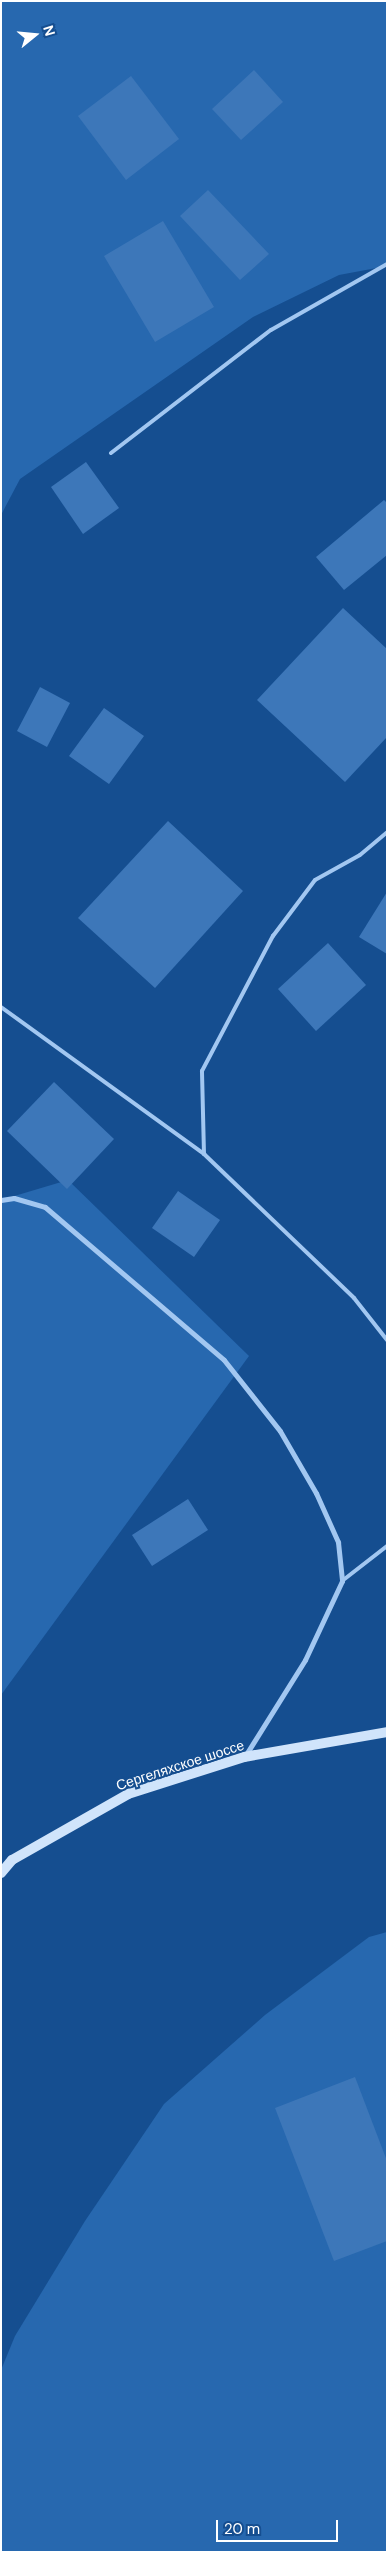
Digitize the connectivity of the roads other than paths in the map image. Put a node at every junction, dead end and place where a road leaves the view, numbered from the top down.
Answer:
1 (387, 264) edge
2 (111, 453) dead end
3 (387, 832) edge
4 (1, 1007) edge
5 (204, 1154) junction
6 (1, 1200) edge
7 (387, 1340) edge
8 (387, 1546) edge
9 (342, 1582) junction
10 (387, 1732) edge
11 (244, 1757) junction
12 (1, 1873) edge

1 - 2 lane
3 - 5 lane
4 - 5 lane
5 - 7 lane
6 - 9 street
8 - 9 lane
9 - 11 street
10 - 11 main road, Сергеляхское шоссе
11 - 12 main road, Сергеляхское шоссе

